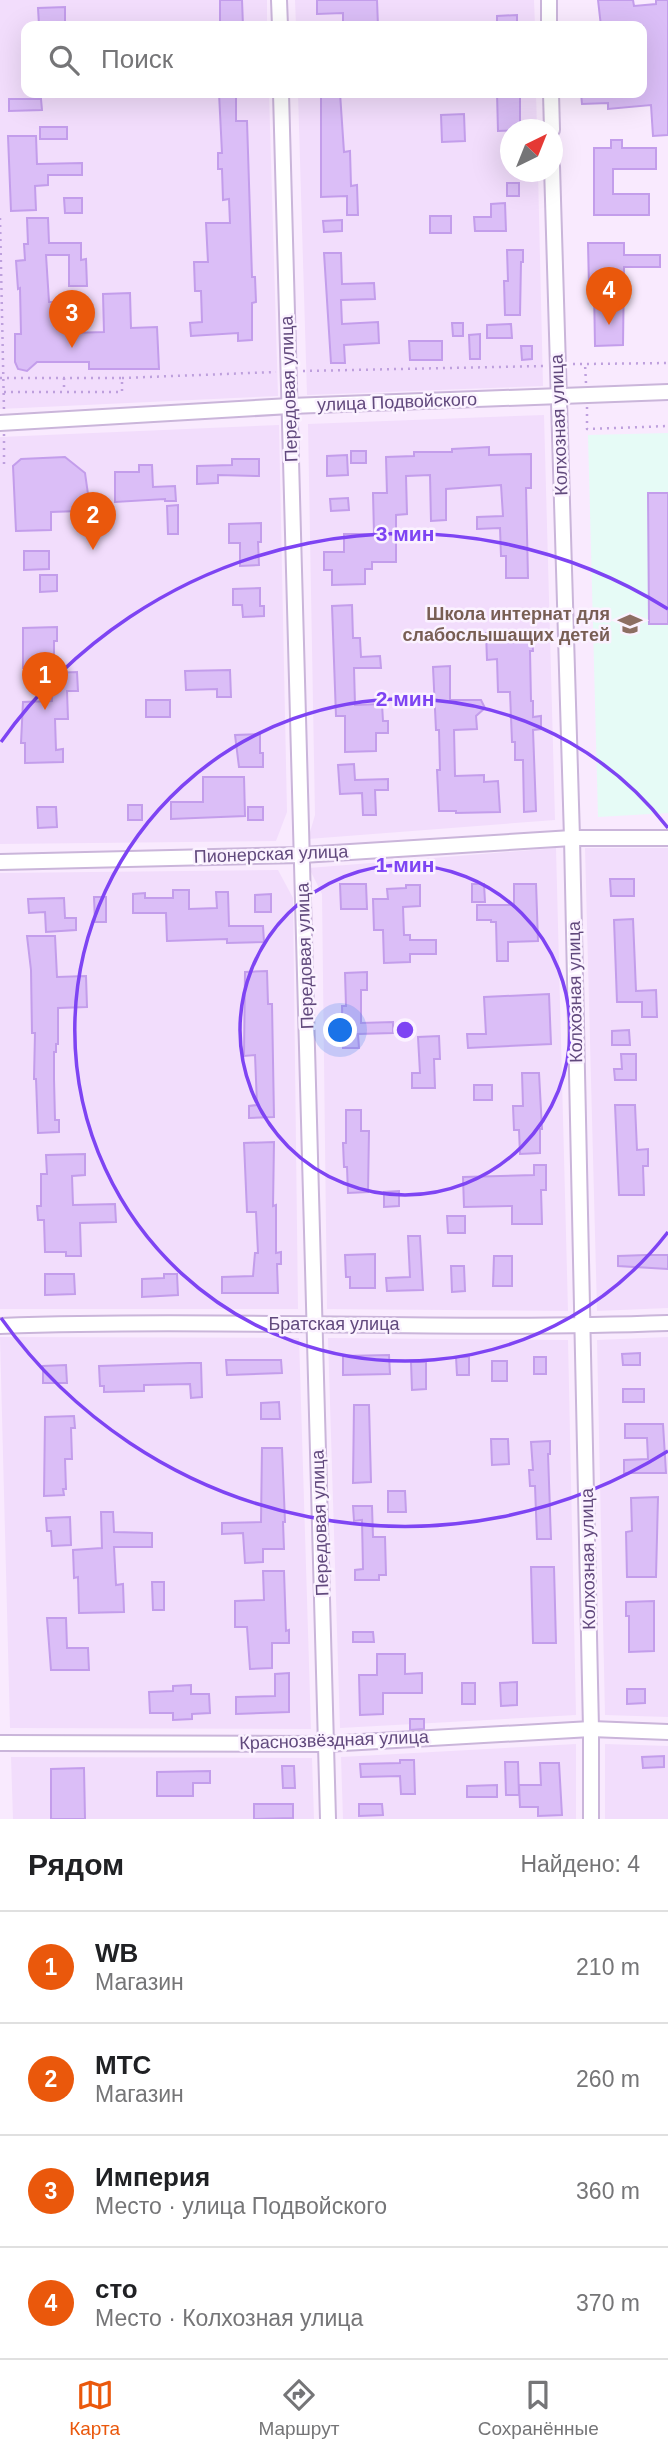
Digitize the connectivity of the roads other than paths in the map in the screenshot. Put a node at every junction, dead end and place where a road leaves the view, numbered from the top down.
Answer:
1 (279, 0) edge
2 (549, 0) edge
3 (279, 21) edge
4 (549, 21) edge
5 (281, 98) edge
6 (551, 98) edge
7 (552, 119) edge
8 (552, 182) edge
9 (668, 392) edge
10 (559, 395) junction
11 (290, 406) junction
12 (2, 422) edge
13 (572, 838) junction
14 (668, 838) edge
15 (302, 855) junction
16 (0, 862) edge
17 (668, 1323) edge
18 (314, 1324) junction
19 (0, 1326) edge
20 (583, 1326) junction
21 (591, 1729) junction
22 (668, 1732) edge
23 (0, 1742) edge
24 (326, 1744) junction
25 (328, 1819) edge
26 (590, 1819) edge

1 - 3 street
2 - 4 street
5 - 11 street, Передовая улица
6 - 7 street
8 - 10 street, Колхозная улица
9 - 10 street, улица Подвойского
10 - 11 street, улица Подвойского
10 - 13 street, Колхозная улица
11 - 12 street, улица Подвойского
11 - 15 street, Передовая улица
13 - 14 street, Пионерская улица
13 - 15 street, Пионерская улица
13 - 20 street, Колхозная улица
15 - 16 street, Пионерская улица
15 - 18 street, Передовая улица
17 - 20 street, Братская улица
18 - 19 street, Братская улица
18 - 20 street, Братская улица
18 - 24 street, Передовая улица
20 - 21 street, Колхозная улица
21 - 22 street, Краснозвёздная улица
21 - 24 street, Краснозвёздная улица
21 - 26 street, Колхозная улица
23 - 24 street, Краснозвёздная улица
24 - 25 street, Передовая улица

